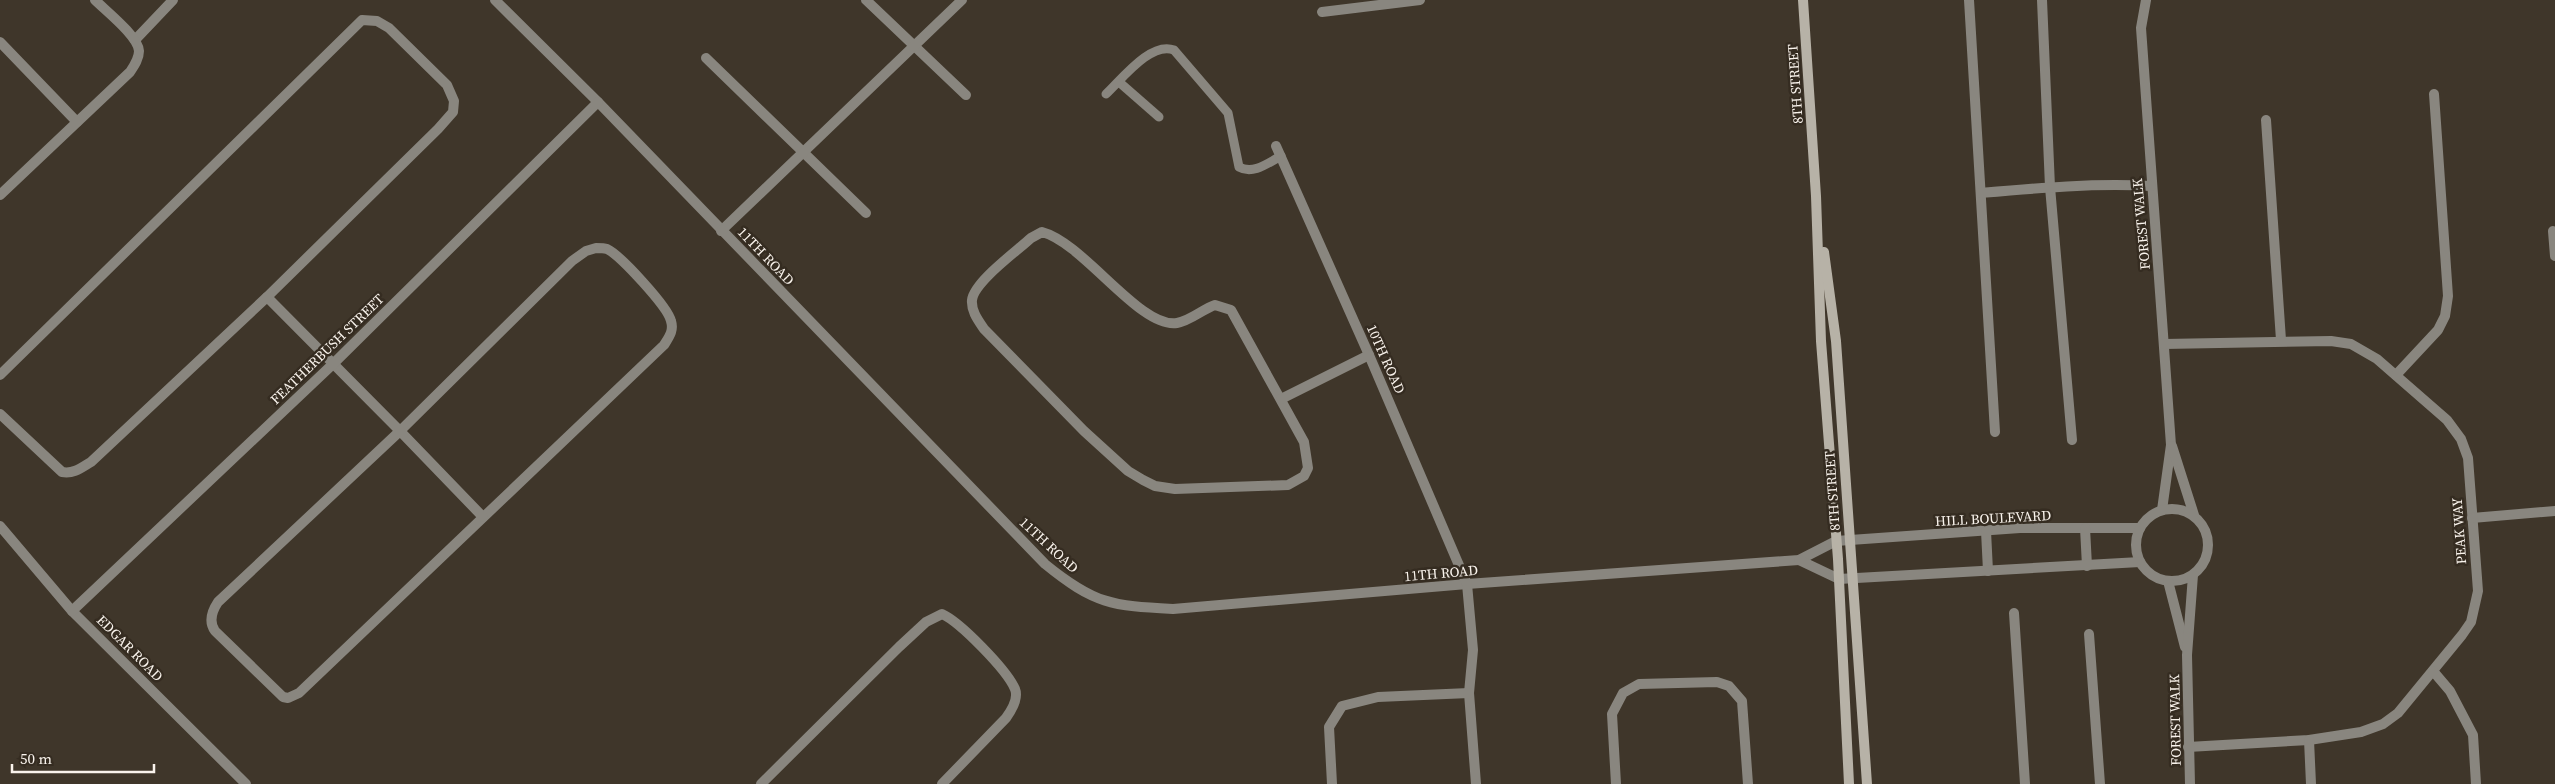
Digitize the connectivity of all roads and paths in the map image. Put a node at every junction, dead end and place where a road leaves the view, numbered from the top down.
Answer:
1 (95, 0) edge
2 (173, 0) edge
3 (495, 0) edge
4 (866, 0) edge
5 (1420, 0) edge
6 (1803, 0) edge
7 (1969, 0) edge
8 (2042, 0) edge
9 (2146, 0) edge
10 (961, 1) edge
11 (1322, 12) dead end
12 (135, 40) junction
13 (0, 42) edge
14 (915, 46) junction
15 (706, 58) dead end
16 (1119, 82) junction
17 (1106, 94) dead end
18 (2434, 94) dead end
19 (966, 95) dead end
20 (598, 102) junction
21 (1159, 117) dead end
22 (2266, 120) dead end
23 (77, 122) junction
24 (1276, 146) dead end
25 (804, 153) junction
26 (1281, 156) junction
27 (2151, 186) junction
28 (2050, 187) junction
29 (1981, 194) junction
30 (0, 195) edge
31 (1816, 196) junction
32 (866, 213) dead end
33 (721, 230) junction
34 (2553, 231) dead end
35 (2555, 256) edge
36 (267, 297) junction
37 (2281, 340) junction
38 (2164, 344) junction
39 (1369, 355) junction
40 (332, 364) junction
41 (0, 375) edge
42 (2396, 375) junction
43 (1281, 399) junction
44 (0, 414) edge
45 (400, 431) junction
46 (1995, 432) dead end
47 (2072, 440) dead end
48 (2171, 445) junction
49 (2162, 510) junction
50 (2555, 510) edge
51 (2194, 515) junction
52 (482, 517) junction
53 (2472, 518) junction
54 (0, 526) edge
55 (2085, 528) junction
56 (2140, 528) junction
57 (1986, 531) junction
58 (1849, 540) junction
59 (1836, 541) junction
60 (1798, 560) junction
61 (2140, 562) junction
62 (2087, 566) junction
63 (1988, 571) junction
64 (2193, 575) junction
65 (1851, 578) junction
66 (1839, 579) junction
67 (2168, 581) junction
68 (1467, 584) junction
69 (72, 611) junction
70 (2014, 614) dead end
71 (2090, 634) dead end
72 (2187, 655) junction
73 (2432, 671) junction
74 (1469, 693) junction
75 (2309, 740) junction
76 (2188, 747) junction
77 (246, 784) edge
78 (761, 784) edge
79 (942, 784) edge
80 (1332, 784) edge
81 (1476, 784) edge
82 (1616, 784) edge
83 (1748, 784) edge
84 (1849, 784) edge
85 (1867, 784) edge
86 (2025, 784) edge
87 (2100, 784) edge
88 (2190, 784) edge
89 (2312, 784) edge
90 (2476, 784) edge

1 - 12 street
2 - 12 street
3 - 20 street, 11TH ROAD
4 - 14 street
5 - 11 street
6 - 31 street, 8TH STREET
7 - 29 street
8 - 28 street
9 - 27 street, FOREST WALK
10 - 14 street
12 - 23 street
13 - 23 street
14 - 19 street
14 - 25 street
15 - 25 street
16 - 17 lane
16 - 21 lane
16 - 26 lane
18 - 42 street
20 - 33 street, 11TH ROAD
20 - 40 street, FEATHERBUSH STREET
22 - 37 street
23 - 30 street
24 - 26 street, 10TH ROAD
25 - 32 street
25 - 33 street
26 - 39 street, 10TH ROAD
27 - 28 street
27 - 38 street, FOREST WALK
28 - 29 street
28 - 47 street
29 - 46 street
31 - 58 street, 8TH STREET
31 - 59 street, 8TH STREET
33 - 68 street, 11TH ROAD
34 - 35 street
36 - 40 street
36 - 41 street
36 - 44 street
37 - 38 street, PEAK WAY
37 - 42 street, PEAK WAY
38 - 48 street, FOREST WALK
39 - 43 street
39 - 68 street, 10TH ROAD
40 - 45 street
40 - 69 street, FEATHERBUSH STREET
42 - 53 street, PEAK WAY
43 - 43 street
45 - 52 street
45 - 52 street
45 - 52 street
48 - 49 street, FOREST WALK
48 - 51 street, FOREST WALK
49 - 51 street
49 - 56 street
50 - 53 street
51 - 64 street
53 - 73 street, PEAK WAY
54 - 69 street, EDGAR ROAD
55 - 56 street, HILL BOULEVARD
55 - 57 street, HILL BOULEVARD
55 - 62 street
56 - 61 street
57 - 58 street, HILL BOULEVARD
57 - 63 street
58 - 59 street, HILL BOULEVARD
58 - 65 street, 8TH STREET
59 - 60 street, 11TH ROAD
59 - 66 street, 8TH STREET
60 - 66 street, 11TH ROAD
60 - 68 street, 11TH ROAD
61 - 62 street
61 - 67 street
62 - 63 street
63 - 65 street
64 - 67 street
64 - 72 street, FOREST WALK
65 - 66 street
65 - 85 street, 8TH STREET
66 - 84 street, 8TH STREET
67 - 72 street, FOREST WALK
68 - 74 street, 10TH ROAD
69 - 77 street, EDGAR ROAD
70 - 86 street
71 - 87 street
72 - 76 street, FOREST WALK
73 - 75 street, PEAK WAY
73 - 90 street
74 - 80 street
74 - 81 street, 10TH ROAD
75 - 76 street, PEAK WAY
75 - 89 street
76 - 88 street, FOREST WALK
78 - 79 street
82 - 83 street

